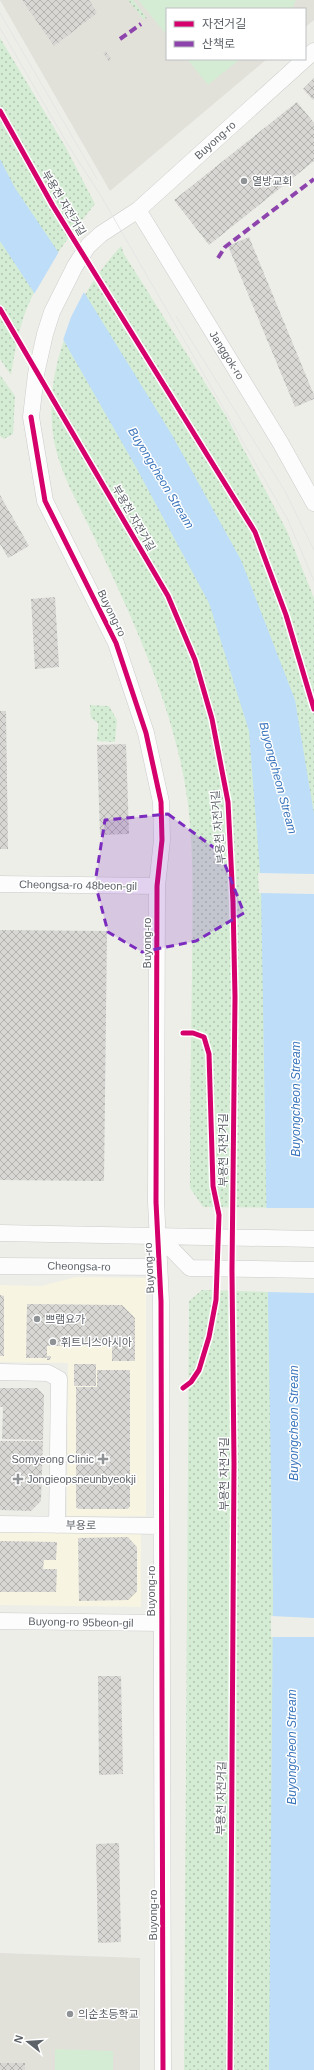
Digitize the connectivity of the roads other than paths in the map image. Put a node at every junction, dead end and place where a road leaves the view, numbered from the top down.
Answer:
1 (314, 51) edge
2 (306, 58) edge
3 (304, 60) edge
4 (138, 210) junction
5 (314, 503) edge
6 (0, 884) edge
7 (157, 886) junction
8 (0, 1233) edge
9 (158, 1235) junction
10 (314, 1239) edge
11 (0, 1266) edge
12 (159, 1267) junction
13 (314, 1270) edge
14 (0, 1372) edge
15 (0, 1524) edge
16 (58, 1525) junction
17 (161, 1526) junction
18 (0, 1621) edge
19 (162, 1623) junction
20 (163, 2070) edge

1 - 2 street, Buyong-ro
3 - 4 street, Buyong-ro
4 - 5 street, Janggok-ro
4 - 7 street, Buyong-ro
6 - 7 street, Cheongsa-ro 48beon-gil
7 - 9 street, Buyong-ro
8 - 9 street
9 - 10 street
9 - 12 street, Buyong-ro
9 - 13 street
11 - 12 street, Cheongsa-ro
12 - 17 street, Buyong-ro
14 - 16 street
15 - 16 street, 부용로
16 - 17 street, 부용로
17 - 19 street, Buyong-ro
18 - 19 street, Buyong-ro 95beon-gil
19 - 20 street, Buyong-ro

